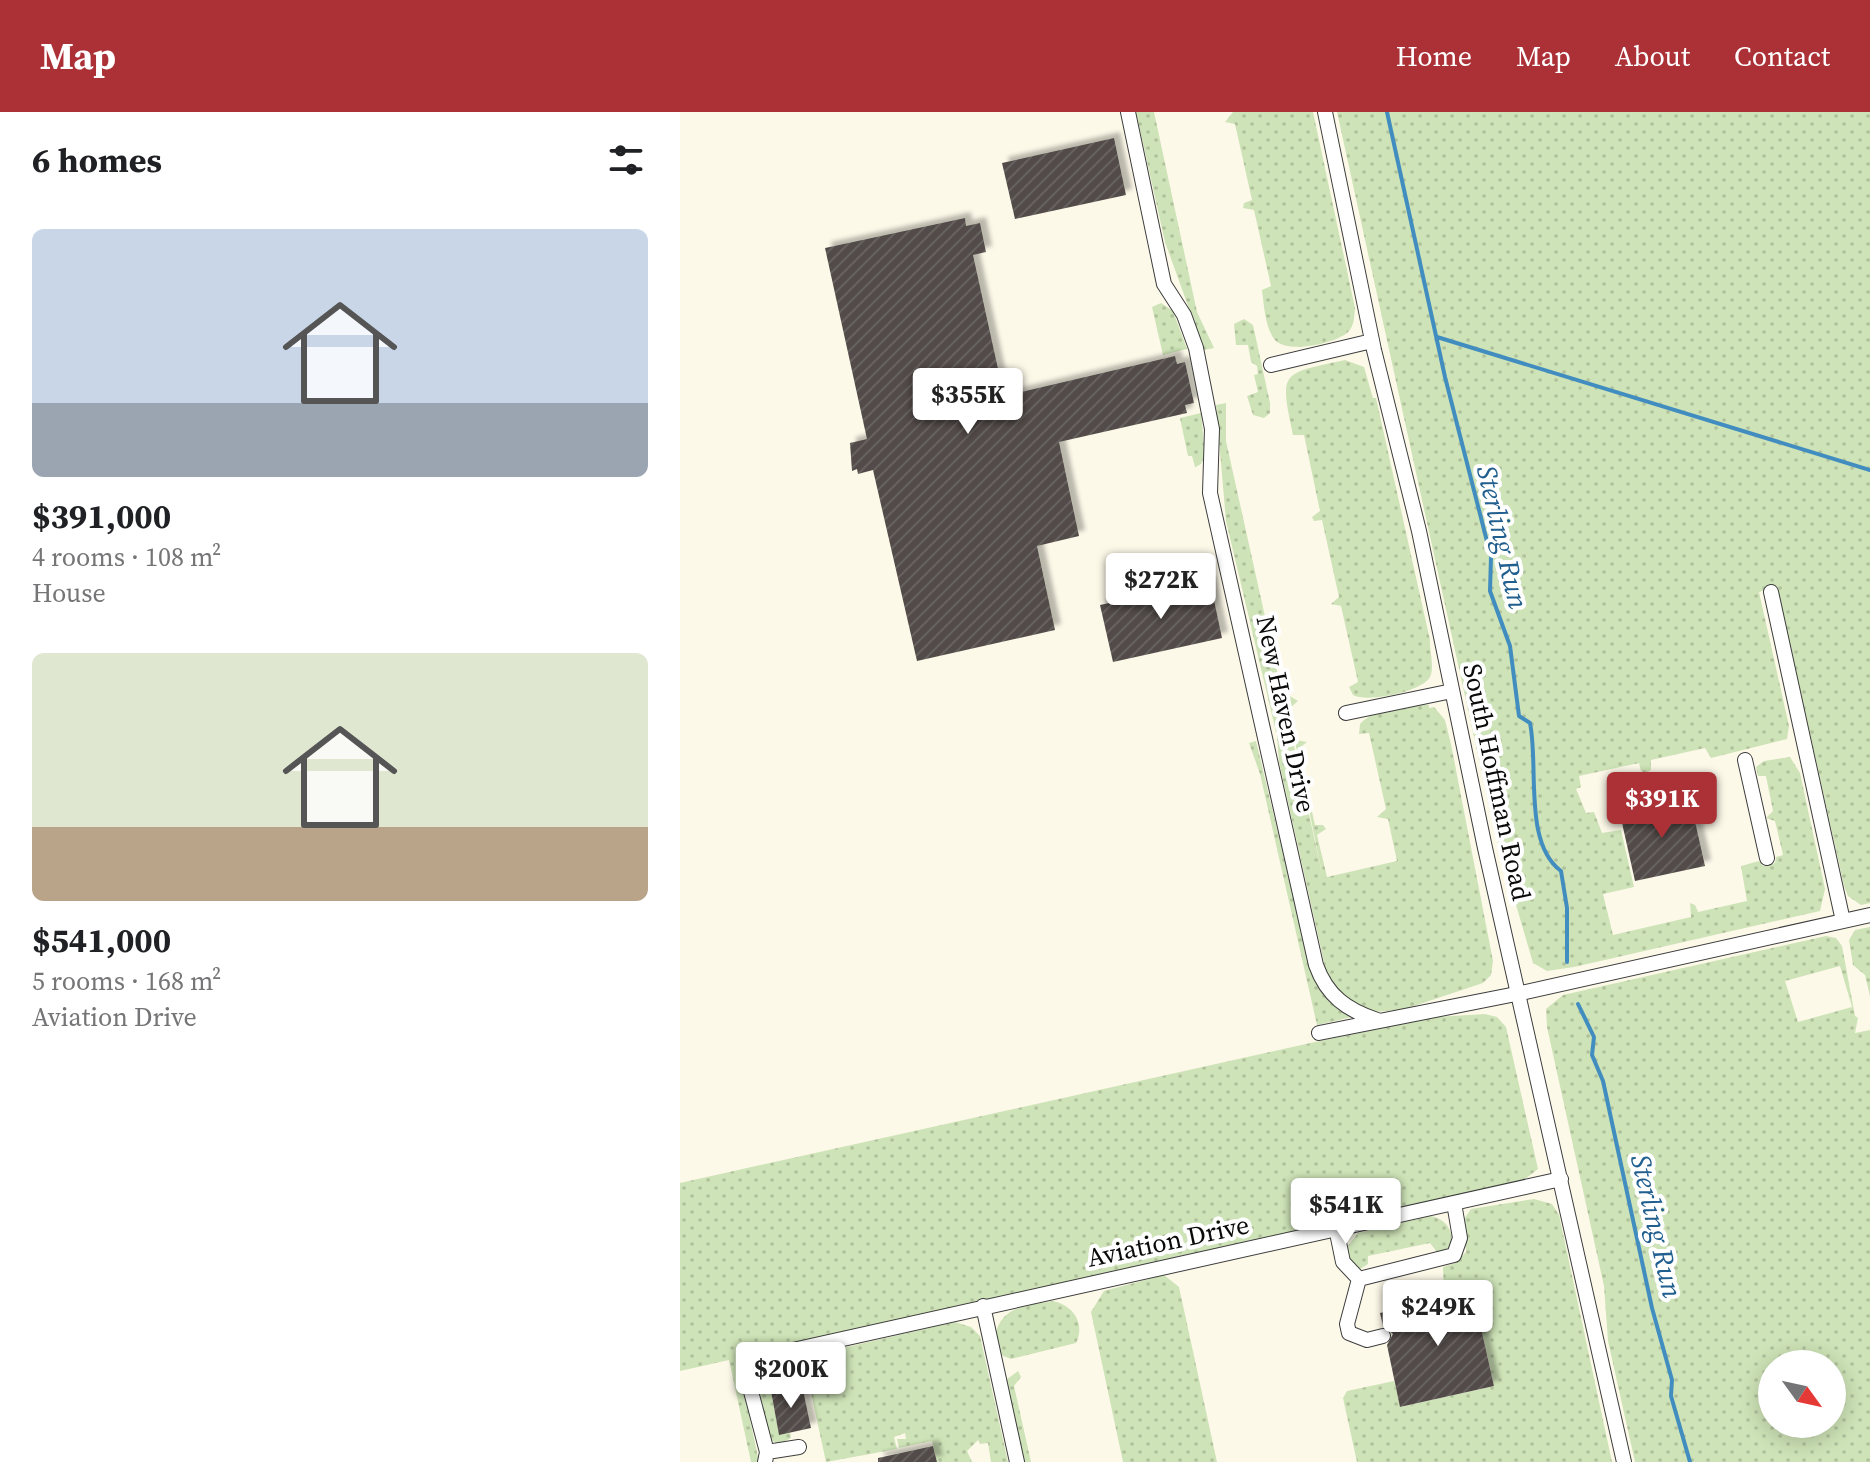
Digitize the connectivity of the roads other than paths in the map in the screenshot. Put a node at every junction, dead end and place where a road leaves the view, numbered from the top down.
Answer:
1 (1128, 112) edge
2 (1325, 112) edge
3 (1372, 341) junction
4 (1271, 365) dead end
5 (1771, 592) dead end
6 (1452, 691) junction
7 (1346, 713) dead end
8 (1745, 760) dead end
9 (1767, 858) dead end
10 (1870, 915) edge
11 (1843, 921) junction
12 (1521, 993) junction
13 (1377, 1020) junction
14 (1319, 1033) dead end
15 (1561, 1179) junction
16 (1454, 1203) junction
17 (1336, 1228) junction
18 (1359, 1279) junction
19 (983, 1306) junction
20 (1383, 1336) dead end
21 (785, 1350) junction
22 (787, 1377) dead end
23 (799, 1447) dead end
24 (766, 1457) edge
25 (1017, 1462) edge
26 (1624, 1462) edge

1 - 13 street, New Haven Drive
2 - 3 street, South Hoffman Road
3 - 4 street
3 - 6 street, South Hoffman Road
5 - 11 street
6 - 7 street
6 - 12 street, South Hoffman Road
8 - 9 street
10 - 11 street
11 - 12 street
12 - 13 street
12 - 15 street, South Hoffman Road
13 - 14 street
15 - 16 street, Aviation Drive
15 - 26 street, South Hoffman Road
16 - 17 street, Aviation Drive
16 - 18 street
17 - 18 street
17 - 19 street, Aviation Drive
18 - 20 street
19 - 21 street, Aviation Drive
19 - 25 street
21 - 22 street
21 - 24 street, Aviation Drive
23 - 24 street, Aviation Drive

